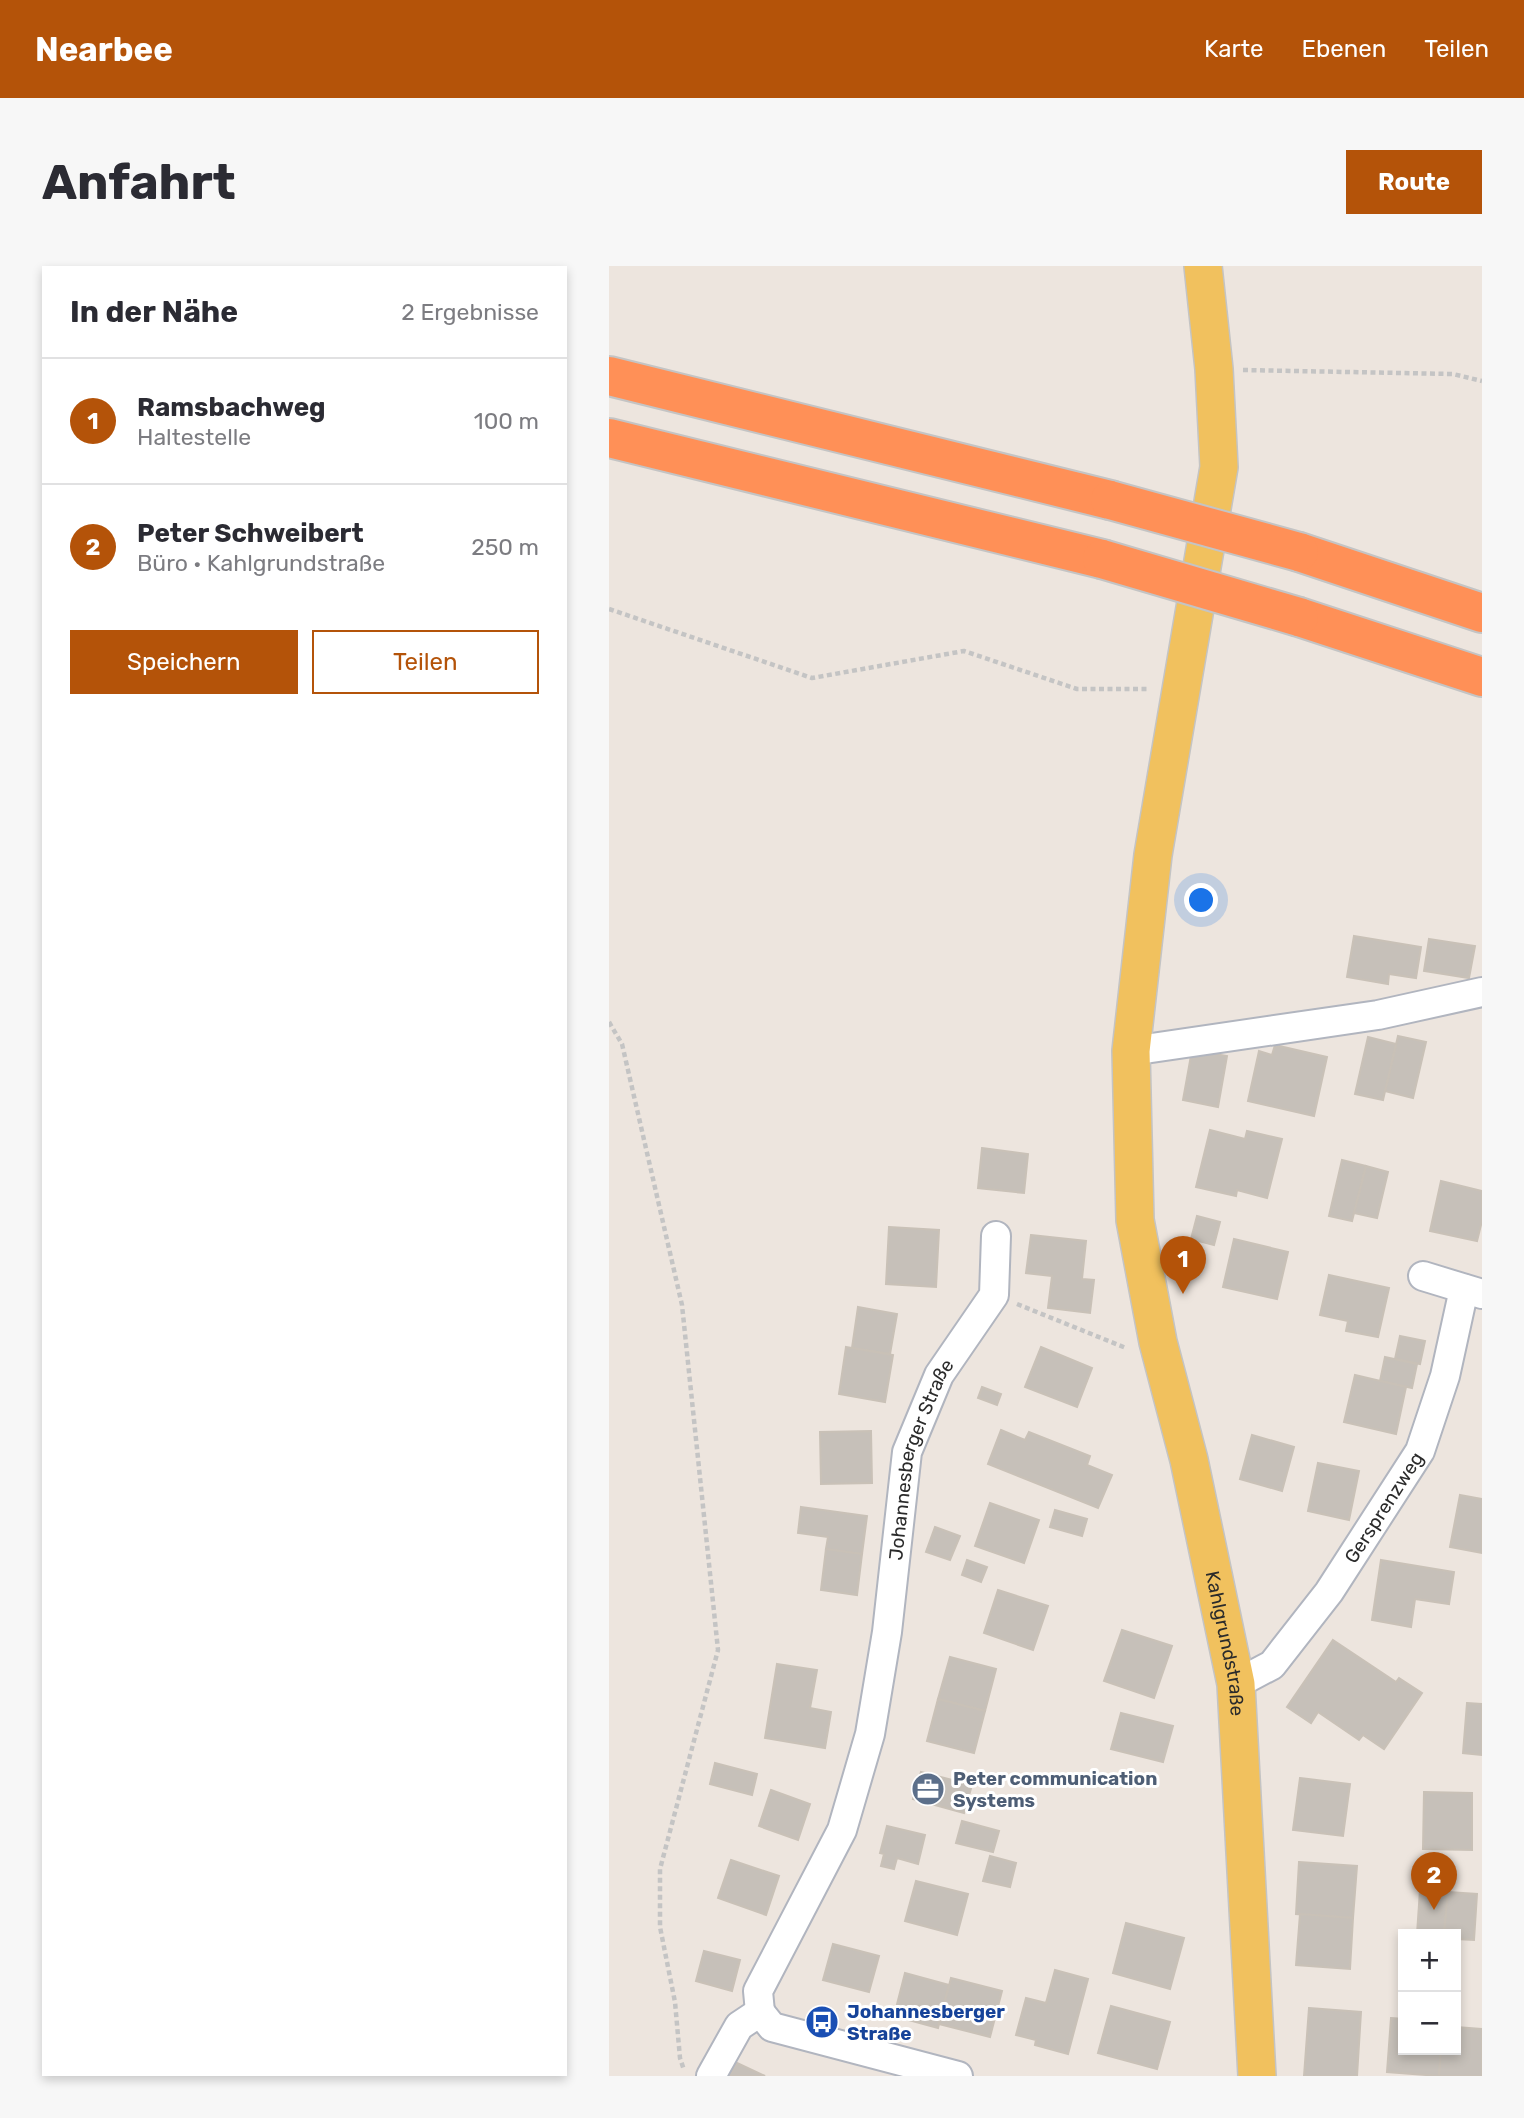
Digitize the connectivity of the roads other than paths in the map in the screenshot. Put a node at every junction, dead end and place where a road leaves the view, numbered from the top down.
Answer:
1 (1203, 266) edge
2 (609, 376) edge
3 (609, 438) edge
4 (1482, 613) edge
5 (1482, 677) edge
6 (1482, 992) edge
7 (1131, 1051) junction
8 (996, 1236) dead end
9 (1423, 1276) dead end
10 (1473, 1292) edge
11 (1236, 1685) junction
12 (759, 2012) junction
13 (711, 2076) edge
14 (958, 2076) edge
15 (1258, 2076) edge

1 - 7 main road, Kahlgrundstraße
2 - 4 highway, bridge
3 - 5 highway, bridge
6 - 7 street
7 - 11 main road, Kahlgrundstraße
8 - 12 street, Johannesberger Straße
9 - 10 street, Gersprenzweg
10 - 11 street, Gersprenzweg
11 - 15 main road, Kahlgrundstraße
12 - 13 street
12 - 14 street

